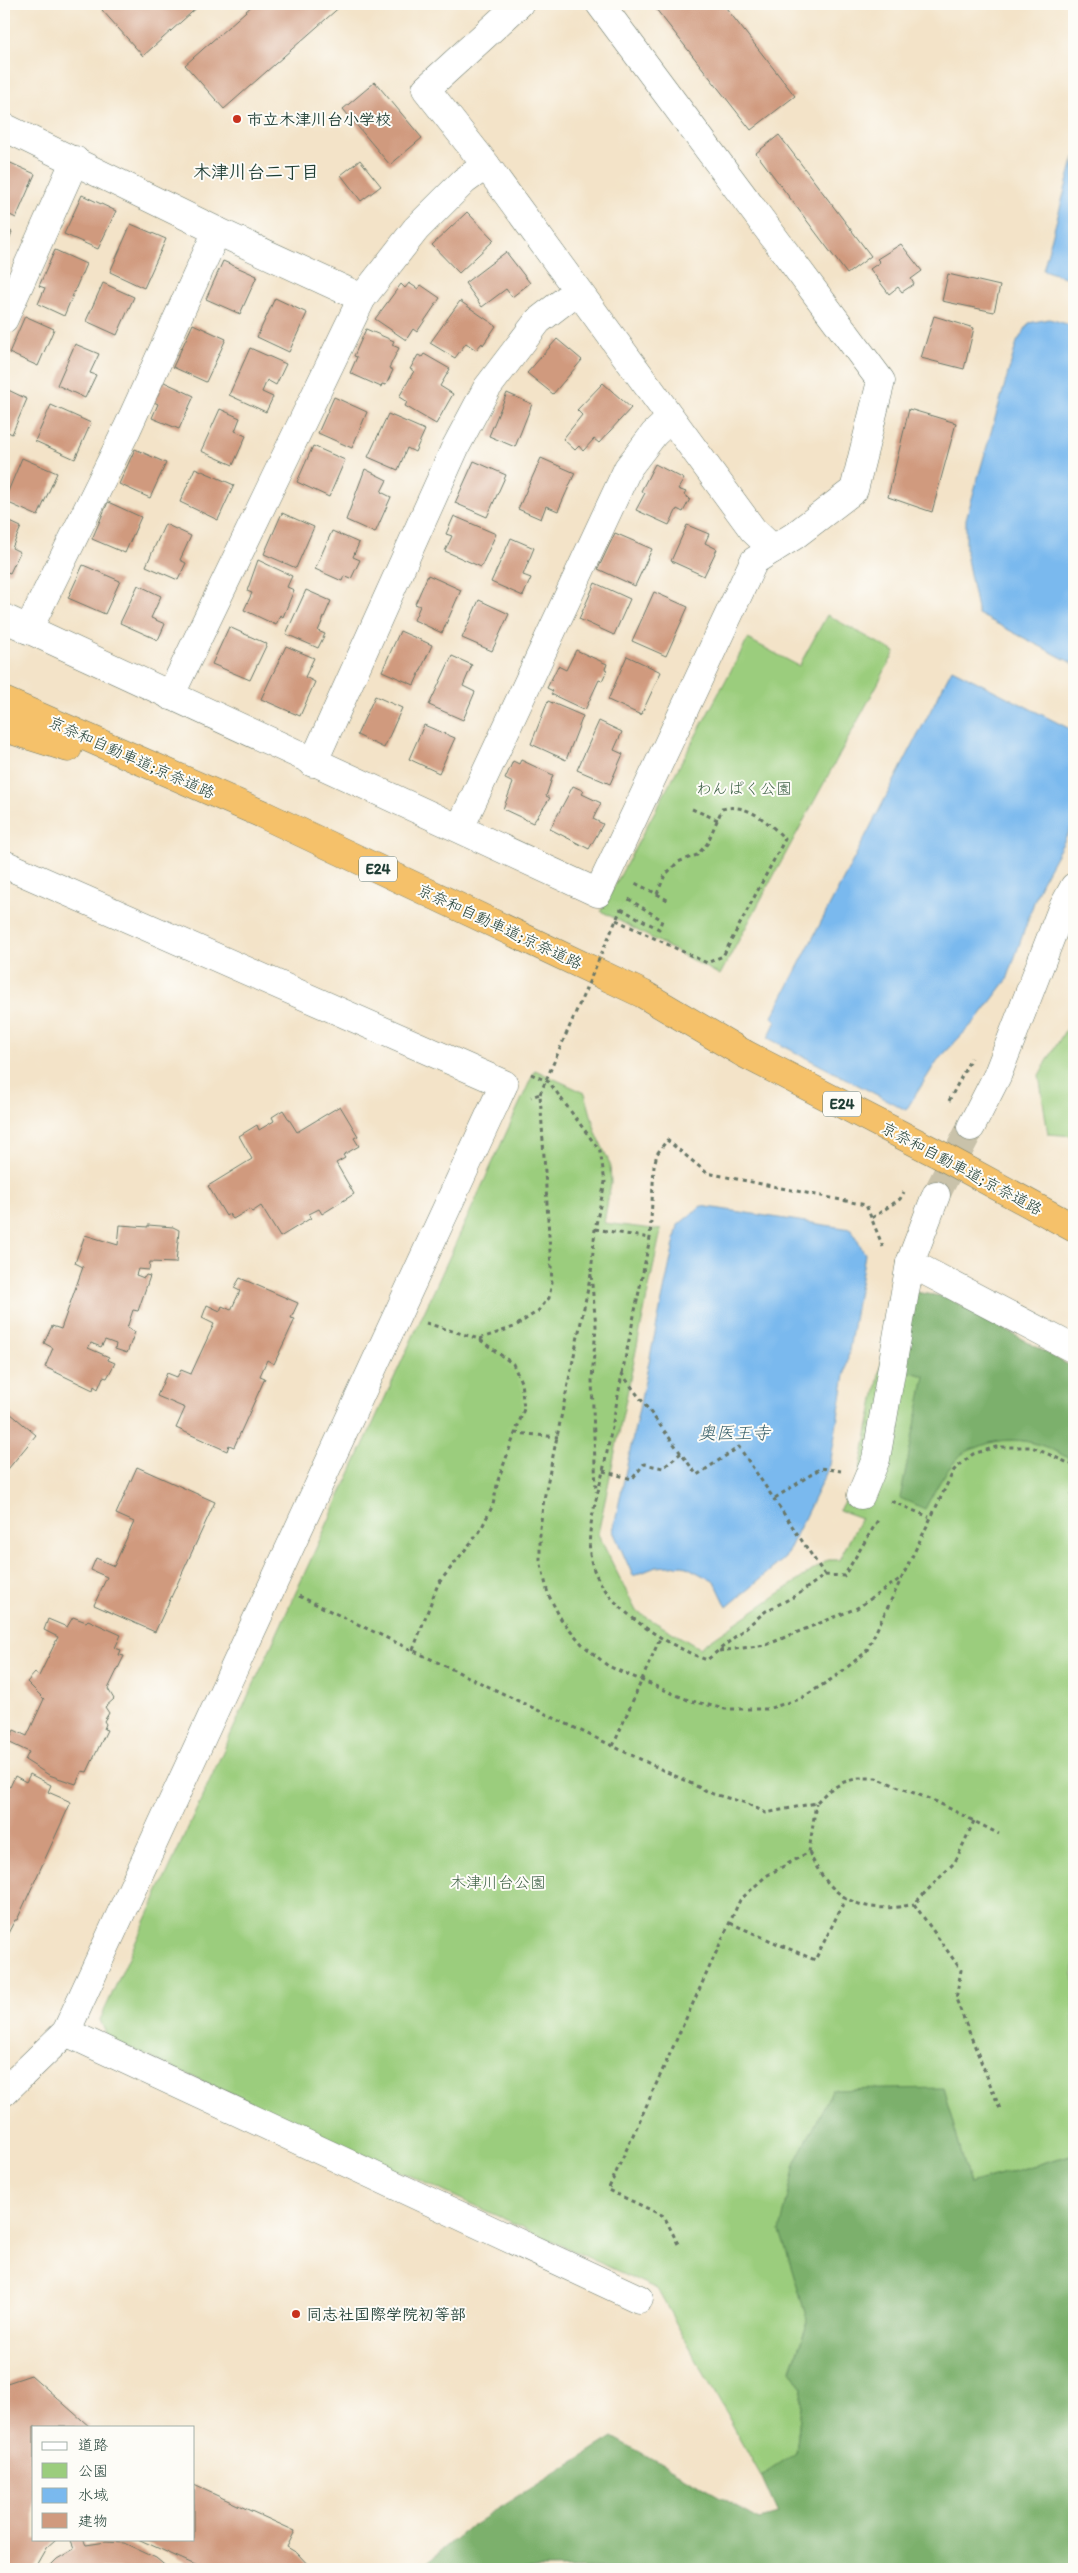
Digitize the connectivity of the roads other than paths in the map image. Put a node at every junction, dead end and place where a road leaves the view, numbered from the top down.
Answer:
1 (519, 4) edge
2 (600, 4) edge
3 (4, 127) edge
4 (75, 160) junction
5 (486, 165) junction
6 (217, 231) junction
7 (577, 291) junction
8 (362, 298) junction
9 (4, 318) edge
10 (670, 419) junction
11 (773, 549) junction
12 (16, 624) edge
13 (170, 696) junction
14 (4, 700) edge
15 (4, 720) edge
16 (4, 728) edge
17 (68, 748) junction
18 (313, 762) junction
19 (460, 828) junction
20 (4, 864) edge
21 (1074, 887) edge
22 (743, 1053) junction
23 (971, 1127) tunnel mouth
24 (936, 1195) tunnel mouth
25 (1074, 1228) edge
26 (910, 1263) junction
27 (1074, 1349) edge
28 (857, 1484) road end
29 (66, 2032) junction
30 (4, 2092) edge
31 (639, 2299) dead end

1 - 5 street
2 - 11 street
3 - 4 street
4 - 6 street
4 - 9 street
5 - 7 street
5 - 8 street
6 - 8 street
6 - 12 street
7 - 10 street
7 - 18 street
8 - 13 street
10 - 11 street
10 - 19 street
11 - 19 street
12 - 13 street
13 - 18 street
14 - 22 highway, 京奈和自動車道;京奈道路 / E24
15 - 17 highway, 京奈和自動車道;京奈道路 / E24
16 - 17 highway
17 - 22 highway, 京奈和自動車道;京奈道路 / E24
18 - 19 street
20 - 29 street
21 - 23 street
22 - 25 highway, 京奈和自動車道;京奈道路 / E24, bridge
24 - 26 street
26 - 27 street
26 - 28 street
29 - 30 street
29 - 31 street

